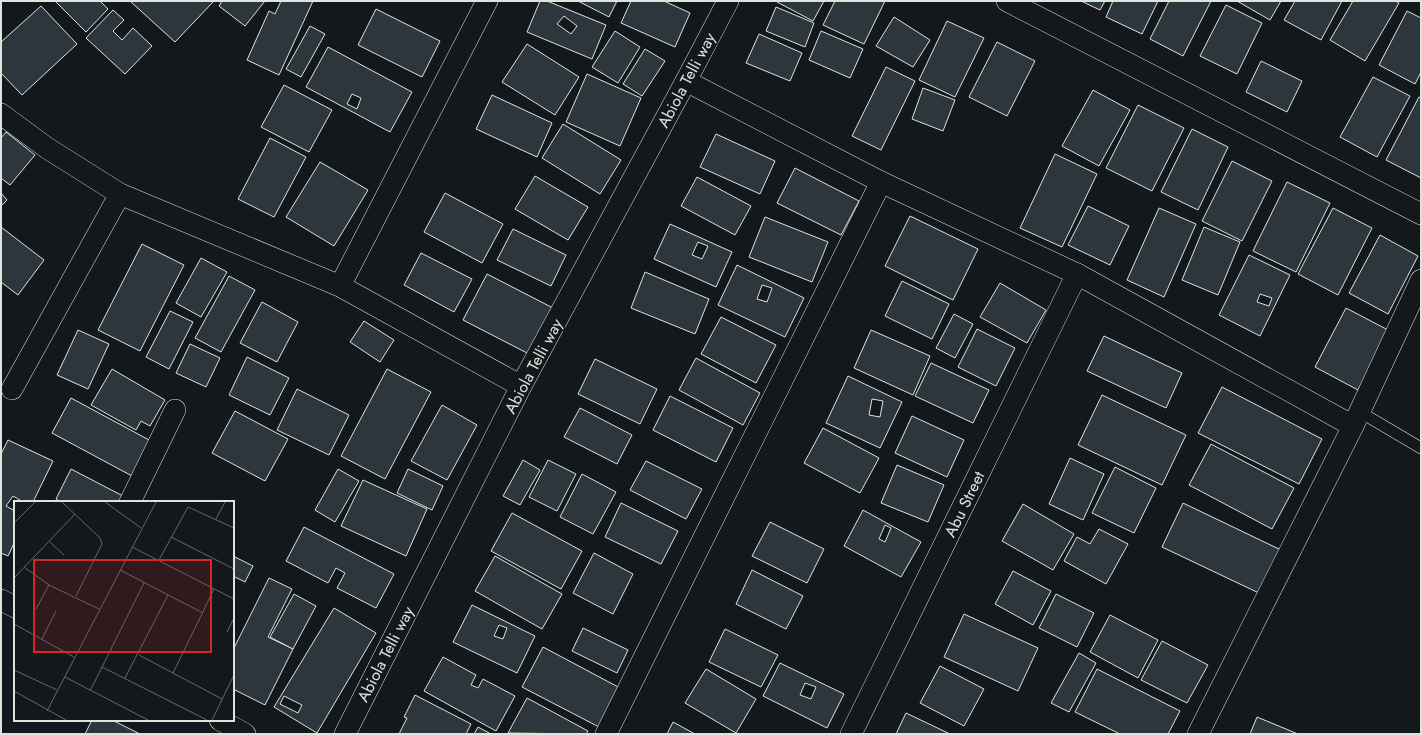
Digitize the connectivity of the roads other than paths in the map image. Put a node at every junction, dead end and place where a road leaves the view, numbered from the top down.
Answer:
1 (487, 1) edge
2 (728, 1) edge
3 (1007, 1) edge
4 (686, 81) junction
5 (1, 114) edge
6 (881, 182) junction
7 (120, 194) junction
8 (1421, 214) edge
9 (1077, 274) junction
10 (1421, 280) edge
11 (340, 286) junction
12 (521, 386) junction
13 (12, 389) dead end
14 (175, 410) dead end
15 (1356, 419) junction
16 (1421, 448) edge
17 (130, 501) edge
18 (1, 600) edge
19 (14, 606) edge
20 (222, 721) edge
21 (245, 734) edge
22 (345, 734) edge
23 (606, 734) edge
24 (851, 734) edge
25 (1198, 734) edge

1 - 11 street
2 - 4 street, Abiola Telli way
3 - 8 street
4 - 6 street
4 - 12 street, Abiola Telli way
5 - 7 street
6 - 9 street
6 - 23 street
7 - 11 street
7 - 13 street
9 - 15 street
9 - 24 street, Abu Street
10 - 15 street
11 - 12 street
12 - 22 street, Abiola Telli way
14 - 17 street
15 - 16 lane
15 - 25 street
18 - 19 street
20 - 21 street

